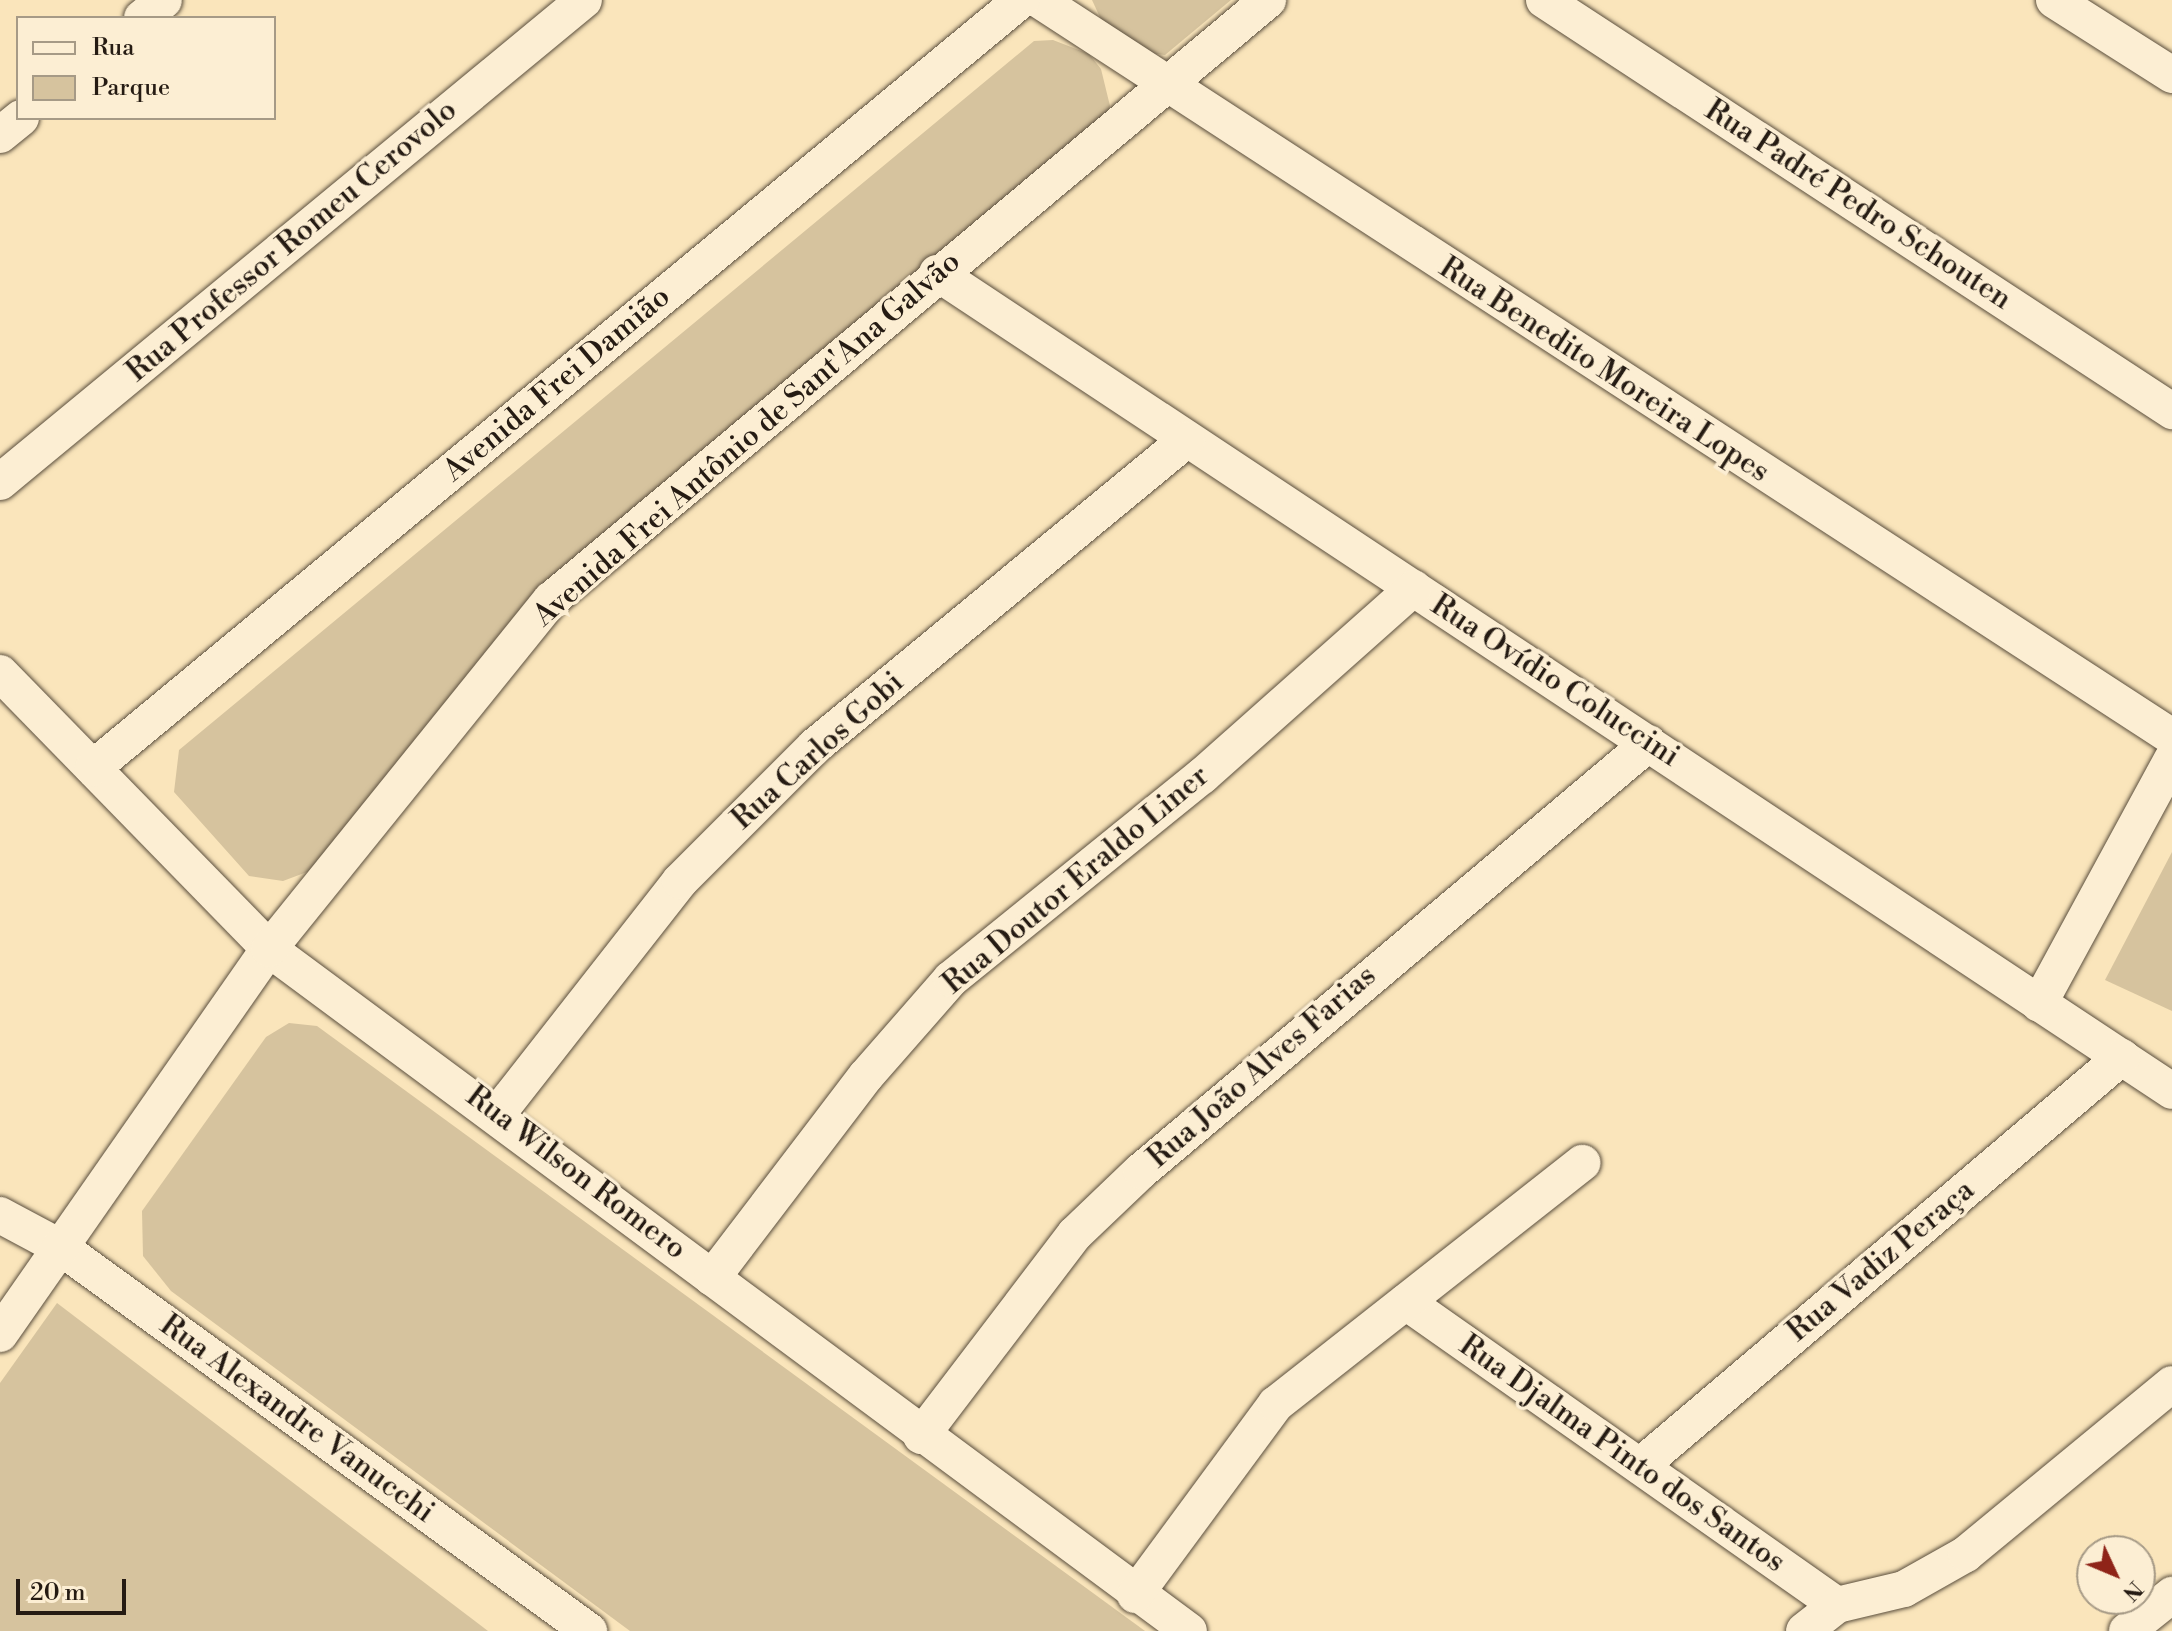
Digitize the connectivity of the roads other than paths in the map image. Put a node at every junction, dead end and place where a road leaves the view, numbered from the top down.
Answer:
1 (164, 0) edge
2 (584, 0) edge
3 (1021, 0) edge
4 (1039, 0) edge
5 (1268, 0) edge
6 (1544, 0) edge
7 (2054, 0) edge
8 (144, 16) edge
9 (2172, 75) edge
10 (1163, 85) junction
11 (19, 120) edge
12 (0, 135) edge
13 (937, 273) junction
14 (2172, 411) edge
15 (1187, 439) junction
16 (0, 482) edge
17 (1414, 588) junction
18 (0, 673) edge
19 (2172, 737) edge
20 (1649, 743) junction
21 (2172, 759) edge
22 (93, 768) junction
23 (269, 949) junction
24 (2039, 1004) junction
25 (2122, 1057) junction
26 (2172, 1091) edge
27 (499, 1112) junction
28 (1582, 1163) dead end
29 (0, 1215) edge
30 (60, 1247) junction
31 (712, 1278) junction
32 (1406, 1302) junction
33 (0, 1334) edge
34 (2172, 1384) edge
35 (921, 1436) junction
36 (1640, 1466) junction
37 (1135, 1595) junction
38 (2172, 1595) edge
39 (1837, 1605) junction
40 (589, 1631) edge
41 (1189, 1631) edge
42 (1804, 1631) edge
43 (2127, 1631) edge

1 - 8 street
2 - 16 street, Rua Professor Romeu Cerovolo
3 - 22 street, Avenida Frei Damião
4 - 10 street, Rua Benedito Moreira Lopes
5 - 10 street, Avenida Frei Antônio de Sant'Ana Galvão
6 - 14 street, Rua Padré Pedro Schouten
7 - 9 street
10 - 13 street, Avenida Frei Antônio de Sant'Ana Galvão
10 - 19 street, Rua Benedito Moreira Lopes
11 - 12 street
13 - 15 street, Rua Ovídio Coluccini
13 - 23 street, Avenida Frei Antônio de Sant'Ana Galvão
15 - 17 street, Rua Ovídio Coluccini
15 - 27 street, Rua Carlos Gobi
17 - 20 street, Rua Ovídio Coluccini
17 - 31 street, Rua Doutor Eraldo Liner
18 - 22 street, Rua Wilson Romero
20 - 24 street, Rua Ovídio Coluccini
20 - 35 street, Rua João Alves Farias
21 - 24 street
22 - 23 street, Rua Wilson Romero
23 - 27 street, Rua Wilson Romero
23 - 30 street, Avenida Frei Antônio de Sant'Ana Galvão
24 - 25 street, Rua Ovídio Coluccini
25 - 26 street, Rua Ovídio Coluccini
25 - 36 street, Rua Vadiz Peraça
27 - 31 street, Rua Wilson Romero
28 - 32 street
29 - 30 street, Rua Alexandre Vanucchi
30 - 33 street, Avenida Frei Antônio de Sant'Ana Galvão
30 - 40 street, Rua Alexandre Vanucchi
31 - 35 street, Rua Wilson Romero
32 - 36 street, Rua Djalma Pinto dos Santos
32 - 37 street
34 - 39 street
35 - 37 street, Rua Wilson Romero
36 - 39 street, Rua Djalma Pinto dos Santos
37 - 41 street, Rua Wilson Romero
38 - 43 street
39 - 42 street

